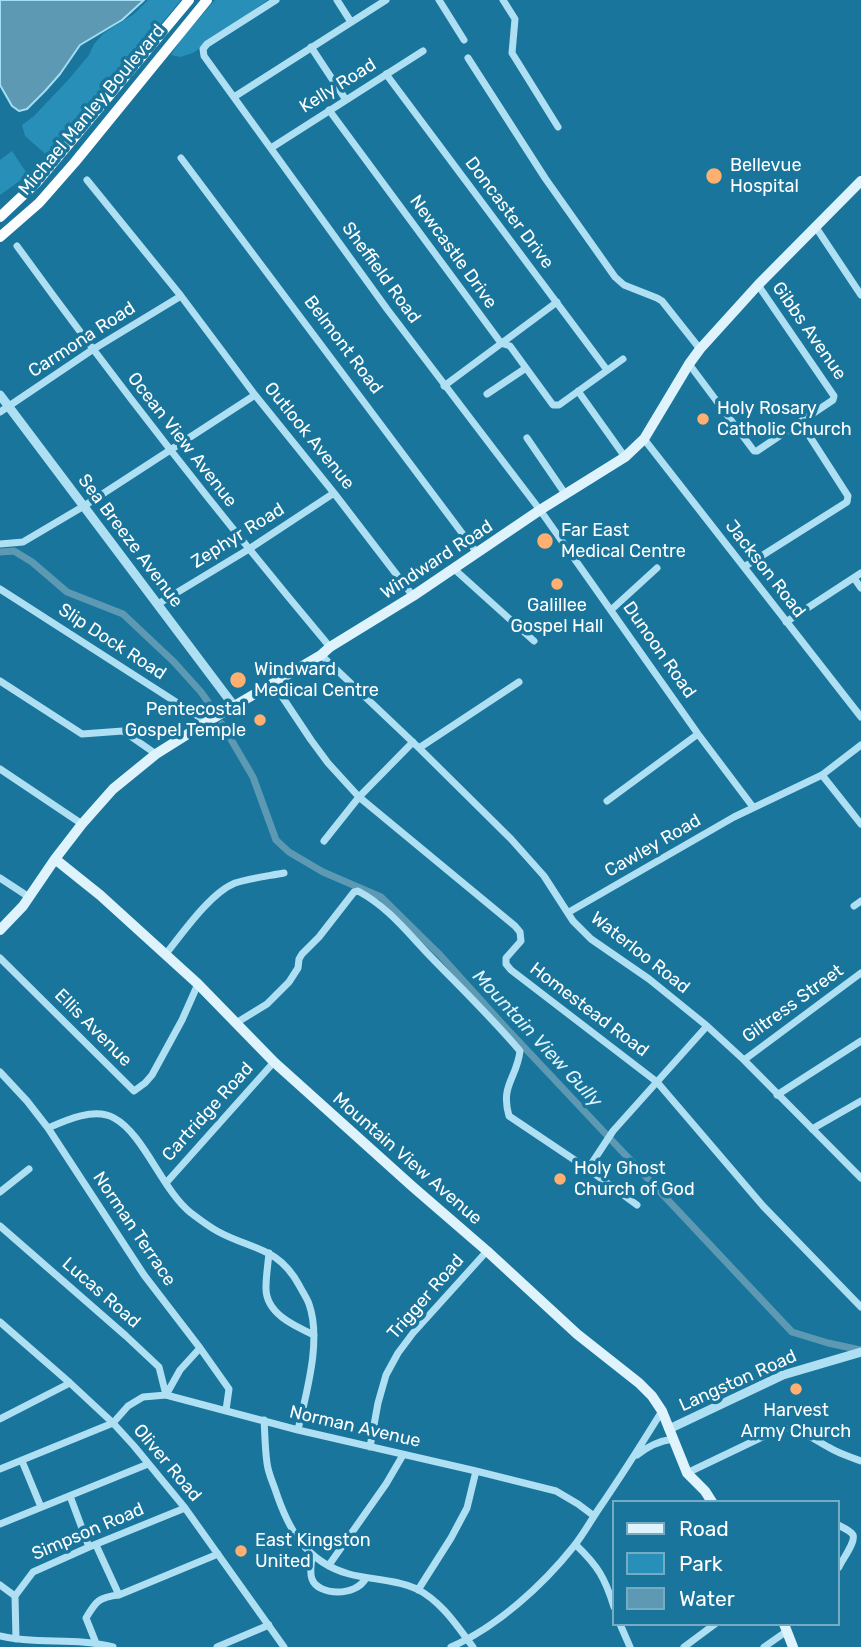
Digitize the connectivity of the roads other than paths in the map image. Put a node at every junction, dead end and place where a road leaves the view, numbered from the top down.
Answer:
1 (189, 0) edge
2 (206, 0) edge
3 (275, 0) edge
4 (337, 0) edge
5 (386, 0) edge
6 (439, 0) edge
7 (503, 0) edge
8 (351, 22) junction
9 (464, 40) dead end
10 (311, 47) junction
11 (423, 51) dead end
12 (468, 58) dead end
13 (386, 74) junction
14 (234, 97) junction
15 (346, 100) junction
16 (330, 110) junction
17 (558, 127) dead end
18 (271, 148) junction
19 (181, 158) dead end
20 (87, 180) dead end
21 (861, 181) edge
22 (0, 217) edge
23 (815, 226) junction
24 (0, 237) edge
25 (17, 247) dead end
26 (758, 285) junction
27 (861, 295) edge
28 (181, 296) junction
29 (556, 302) junction
30 (501, 343) junction
31 (700, 349) junction
32 (92, 350) junction
33 (622, 359) dead end
34 (689, 364) junction
35 (526, 368) junction
36 (607, 370) junction
37 (444, 386) junction
38 (578, 391) junction
39 (486, 394) dead end
40 (0, 395) edge
41 (256, 395) junction
42 (4, 409) edge
43 (801, 422) junction
44 (527, 438) dead end
45 (644, 439) junction
46 (171, 451) junction
47 (625, 457) junction
48 (334, 492) junction
49 (566, 495) junction
50 (84, 506) junction
51 (540, 510) junction
52 (0, 544) edge
53 (248, 549) junction
54 (477, 553) junction
55 (744, 567) junction
56 (453, 568) junction
57 (657, 568) dead end
58 (857, 576) edge
59 (861, 587) edge
60 (0, 589) edge
61 (413, 596) junction
62 (158, 604) junction
63 (611, 610) junction
64 (786, 622) junction
65 (534, 641) dead end
66 (330, 647) junction
67 (321, 655) junction
68 (0, 681) edge
69 (519, 682) dead end
70 (273, 683) junction
71 (234, 706) junction
72 (861, 718) edge
73 (207, 722) junction
74 (698, 734) junction
75 (416, 745) junction
76 (861, 745) edge
77 (156, 754) junction
78 (0, 769) edge
79 (822, 775) junction
80 (359, 797) junction
81 (607, 801) dead end
82 (753, 807) junction
83 (82, 824) junction
84 (861, 824) edge
85 (324, 841) dead end
86 (55, 859) junction
87 (284, 873) dead end
88 (0, 878) edge
89 (29, 897) junction
90 (569, 912) junction
91 (0, 930) edge
92 (165, 955) junction
93 (0, 958) edge
94 (861, 973) edge
95 (198, 984) junction
96 (236, 1023) junction
97 (707, 1026) junction
98 (861, 1041) edge
99 (744, 1060) junction
100 (274, 1062) junction
101 (0, 1072) edge
102 (657, 1082) junction
103 (777, 1095) junction
104 (861, 1101) edge
105 (48, 1128) junction
106 (812, 1129) junction
107 (861, 1162) edge
108 (850, 1168) junction
109 (29, 1169) dead end
110 (589, 1169) junction
111 (861, 1178) edge
112 (166, 1183) junction
113 (0, 1192) edge
114 (637, 1205) dead end
115 (0, 1226) edge
116 (488, 1251) junction
117 (269, 1253) junction
118 (861, 1307) edge
119 (0, 1322) edge
120 (314, 1335) junction
121 (200, 1348) junction
122 (861, 1352) edge
123 (70, 1383) junction
124 (166, 1395) junction
125 (226, 1410) junction
126 (662, 1411) junction
127 (0, 1419) edge
128 (264, 1420) junction
129 (113, 1423) junction
130 (298, 1430) junction
131 (671, 1434) junction
132 (370, 1447) junction
133 (403, 1455) junction
134 (634, 1458) junction
135 (22, 1461) junction
136 (861, 1461) edge
137 (148, 1464) junction
138 (0, 1469) edge
139 (477, 1471) junction
140 (687, 1473) junction
141 (69, 1496) junction
142 (711, 1500) edge
143 (41, 1507) junction
144 (185, 1508) junction
145 (594, 1516) junction
146 (0, 1524) edge
147 (840, 1526) edge
148 (576, 1545) junction
149 (93, 1546) junction
150 (218, 1554) junction
151 (312, 1555) junction
152 (329, 1565) junction
153 (840, 1565) edge
154 (366, 1578) junction
155 (0, 1585) edge
156 (418, 1590) junction
157 (119, 1595) junction
158 (15, 1596) junction
159 (612, 1600) edge
160 (269, 1625) junction
161 (621, 1626) edge
162 (712, 1626) edge
163 (786, 1628) edge
164 (0, 1636) edge
165 (16, 1640) junction
166 (96, 1643) junction
167 (470, 1643) edge
168 (113, 1647) edge
169 (217, 1647) edge
170 (285, 1647) edge
171 (451, 1647) edge
172 (630, 1647) edge
173 (684, 1647) edge
174 (764, 1647) edge
175 (793, 1647) edge

1 - 22 highway, Michael Manley Boulevard
2 - 24 highway, Michael Manley Boulevard
3 - 14 street, Sheffield Road
4 - 8 street
5 - 8 street
6 - 9 street
7 - 17 street
8 - 10 street
10 - 14 street
10 - 15 street
11 - 13 street, Kelly Road
12 - 31 street
13 - 15 street, Kelly Road
13 - 29 street, Doncaster Drive
14 - 18 street, Sheffield Road
15 - 16 street, Kelly Road
16 - 18 street, Kelly Road
16 - 30 street, Newcastle Drive
18 - 37 street, Sheffield Road
19 - 54 street, Belmont Road
20 - 28 street, Outlook Avenue
21 - 23 main road, Windward Road
23 - 26 main road, Windward Road
23 - 27 street
25 - 32 street, Ocean View Avenue
26 - 31 main road, Windward Road
26 - 43 street, Gibbs Avenue
28 - 32 street, Carmona Road
28 - 41 street, Outlook Avenue
29 - 30 street
29 - 36 street, Doncaster Drive
30 - 35 street, Newcastle Drive
30 - 37 street
31 - 34 main road, Windward Road
32 - 42 street, Carmona Road
32 - 46 street, Ocean View Avenue
33 - 36 street
34 - 43 street, Gibbs Avenue
34 - 45 main road, Windward Road
35 - 38 street, Newcastle Drive
35 - 39 street
36 - 38 street
37 - 51 street, Sheffield Road
38 - 47 street
40 - 42 street, Sea Breeze Avenue
41 - 46 street
41 - 48 street, Outlook Avenue
42 - 50 street, Sea Breeze Avenue
43 - 55 street
44 - 49 street
45 - 47 main road, Windward Road
45 - 55 street, Jackson Road
46 - 50 street
46 - 53 street, Ocean View Avenue
47 - 49 main road, Windward Road
48 - 53 street, Zephyr Road
48 - 61 street, Outlook Avenue
49 - 51 main road, Windward Road
50 - 52 street
50 - 62 street, Sea Breeze Avenue
51 - 54 main road, Windward Road
51 - 63 street, Dunoon Road
53 - 62 street, Zephyr Road
53 - 66 street, Ocean View Avenue
54 - 56 main road, Windward Road
55 - 64 street, Jackson Road
56 - 61 main road, Windward Road
56 - 65 street
57 - 63 street
58 - 59 street
58 - 64 street
60 - 73 street, Slip Dock Road
61 - 66 main road, Windward Road
62 - 71 street, Sea Breeze Avenue
63 - 74 street, Dunoon Road
64 - 72 street, Jackson Road
66 - 67 main road, Windward Road
67 - 70 main road, Windward Road
67 - 75 street, Waterloo Road
68 - 77 street
69 - 75 street
70 - 71 main road, Windward Road
70 - 80 street, Homestead Road
71 - 73 main road, Windward Road
73 - 77 main road, Windward Road
74 - 81 street
74 - 82 street, Dunoon Road
75 - 80 street
75 - 90 street, Waterloo Road
76 - 79 street, Cawley Road
77 - 83 main road, Windward Road
78 - 83 street
79 - 82 street, Cawley Road
79 - 84 street
80 - 85 street
80 - 102 street, Homestead Road
82 - 90 street, Cawley Road
83 - 86 main road, Windward Road
86 - 89 main road, Windward Road
86 - 92 main road, Mountain View Avenue
87 - 92 street
88 - 89 street
89 - 91 main road, Windward Road
90 - 97 street, Waterloo Road
92 - 95 main road, Mountain View Avenue
93 - 95 street, Ellis Avenue
94 - 99 street, Giltress Street
95 - 96 main road, Mountain View Avenue
96 - 100 main road, Mountain View Avenue
96 - 110 street
97 - 99 street, Waterloo Road
97 - 102 street
98 - 103 street
99 - 103 street, Waterloo Road
100 - 112 street, Cartridge Road
100 - 116 main road, Mountain View Avenue
101 - 105 street, Norman Terrace
102 - 110 street
102 - 118 street, Homestead Road
103 - 106 street, Waterloo Road
104 - 106 street
105 - 112 street
105 - 121 street, Norman Terrace
106 - 108 street, Waterloo Road
107 - 108 street
108 - 111 street, Waterloo Road
109 - 113 street
110 - 114 street
112 - 117 street
115 - 124 street, Lucas Road
116 - 126 main road, Mountain View Avenue
116 - 132 street, Trigger Road
117 - 120 street
117 - 120 street
119 - 123 street, Oliver Road
120 - 130 street
121 - 124 street
121 - 125 street, Norman Terrace
122 - 131 street, Langston Road
123 - 127 street
123 - 129 street, Oliver Road
124 - 125 street, Norman Avenue
124 - 129 street, Norman Avenue
125 - 128 street, Norman Avenue
126 - 131 main road, Mountain View Avenue
126 - 134 street
128 - 130 street, Norman Avenue
128 - 151 street
129 - 135 street
129 - 137 street, Oliver Road
130 - 132 street, Norman Avenue
131 - 134 street
131 - 140 main road, Mountain View Avenue
132 - 133 street, Norman Avenue
133 - 139 street, Norman Avenue
133 - 152 street
134 - 145 street
135 - 138 street
135 - 143 street
136 - 140 street
137 - 141 street
137 - 144 street, Oliver Road
139 - 145 street, Norman Avenue
139 - 156 street
140 - 142 main road, Mountain View Avenue
141 - 143 street
141 - 149 street
143 - 146 street
144 - 149 street, Simpson Road
144 - 150 street, Oliver Road
145 - 148 street
147 - 153 street
148 - 159 street
148 - 167 street
149 - 157 street
149 - 158 street, Simpson Road
150 - 157 street
150 - 160 street, Oliver Road
151 - 152 street
151 - 154 street
152 - 154 street
154 - 156 street
155 - 158 street
156 - 167 street
157 - 166 street
158 - 165 street
160 - 169 street
160 - 170 street, Oliver Road
161 - 172 street
162 - 173 street
163 - 174 street
163 - 175 main road
164 - 165 street
165 - 166 street
166 - 168 street
167 - 171 street

